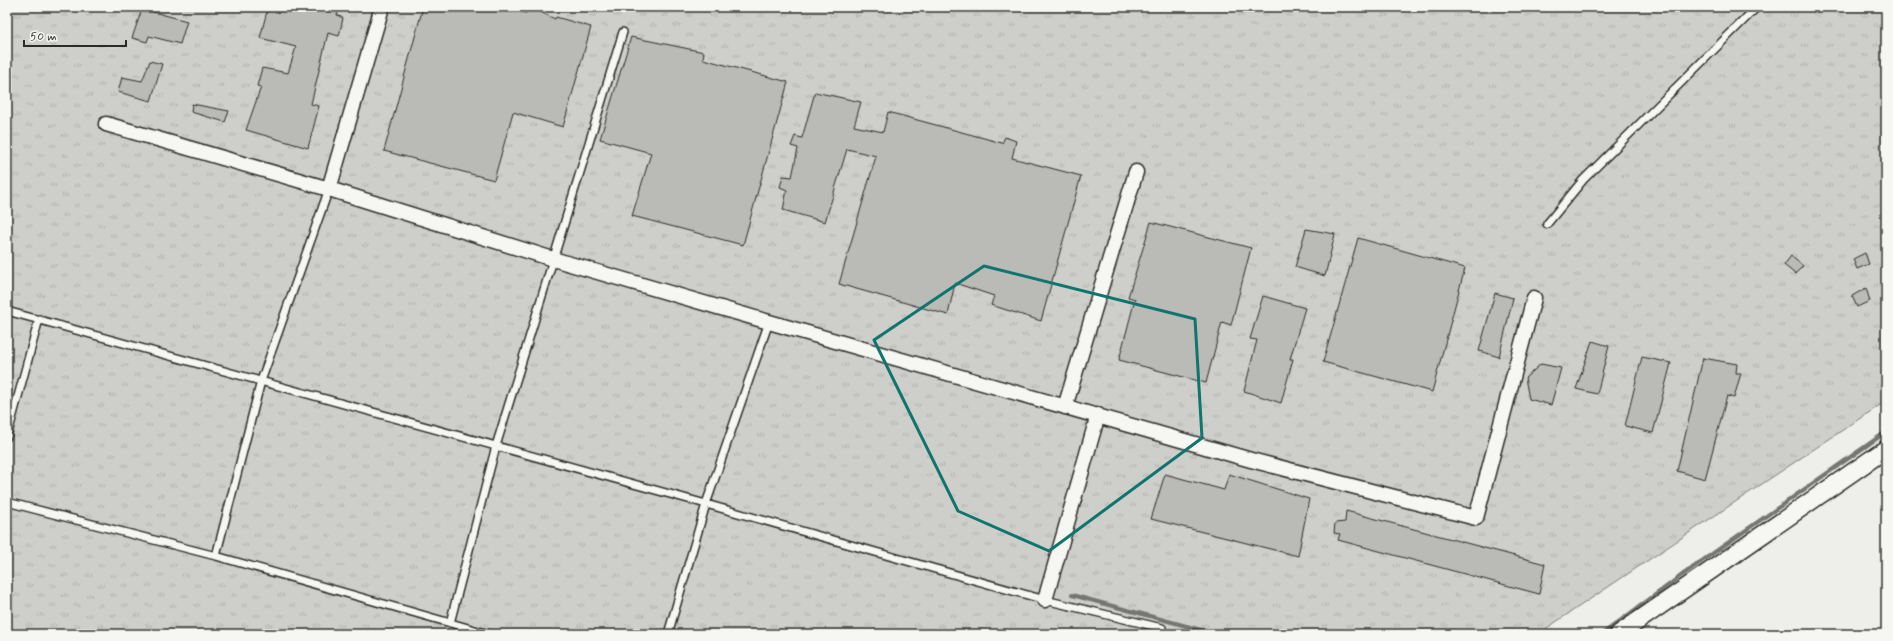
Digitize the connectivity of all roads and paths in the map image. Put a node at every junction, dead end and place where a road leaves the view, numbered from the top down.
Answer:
1 (382, 7) edge
2 (1758, 7) edge
3 (623, 32) dead end
4 (106, 124) dead end
5 (1136, 172) dead end
6 (329, 189) junction
7 (1547, 224) dead end
8 (553, 259) junction
9 (1534, 298) dead end
10 (7, 311) edge
11 (39, 319) junction
12 (769, 322) junction
13 (261, 380) junction
14 (1066, 407) junction
15 (1098, 415) junction
16 (7, 437) edge
17 (496, 446) junction
18 (1886, 449) edge
19 (7, 502) edge
20 (706, 504) junction
21 (216, 556) junction
22 (1045, 600) junction
23 (450, 623) junction
24 (1162, 628) dead end
25 (488, 634) edge
26 (668, 634) edge
27 (1619, 634) edge

1 - 6 street
2 - 7 lane
3 - 8 lane
4 - 6 street
5 - 14 street
6 - 8 street
6 - 13 lane
8 - 12 street
8 - 17 lane
9 - 15 street
10 - 11 lane
11 - 13 lane
11 - 16 lane
12 - 14 street
12 - 20 lane
13 - 17 lane
13 - 21 lane
14 - 15 street
15 - 22 street
17 - 20 lane
17 - 23 lane
18 - 27 street
19 - 21 lane
20 - 22 lane
20 - 26 lane
21 - 23 lane
22 - 24 lane
23 - 25 lane

